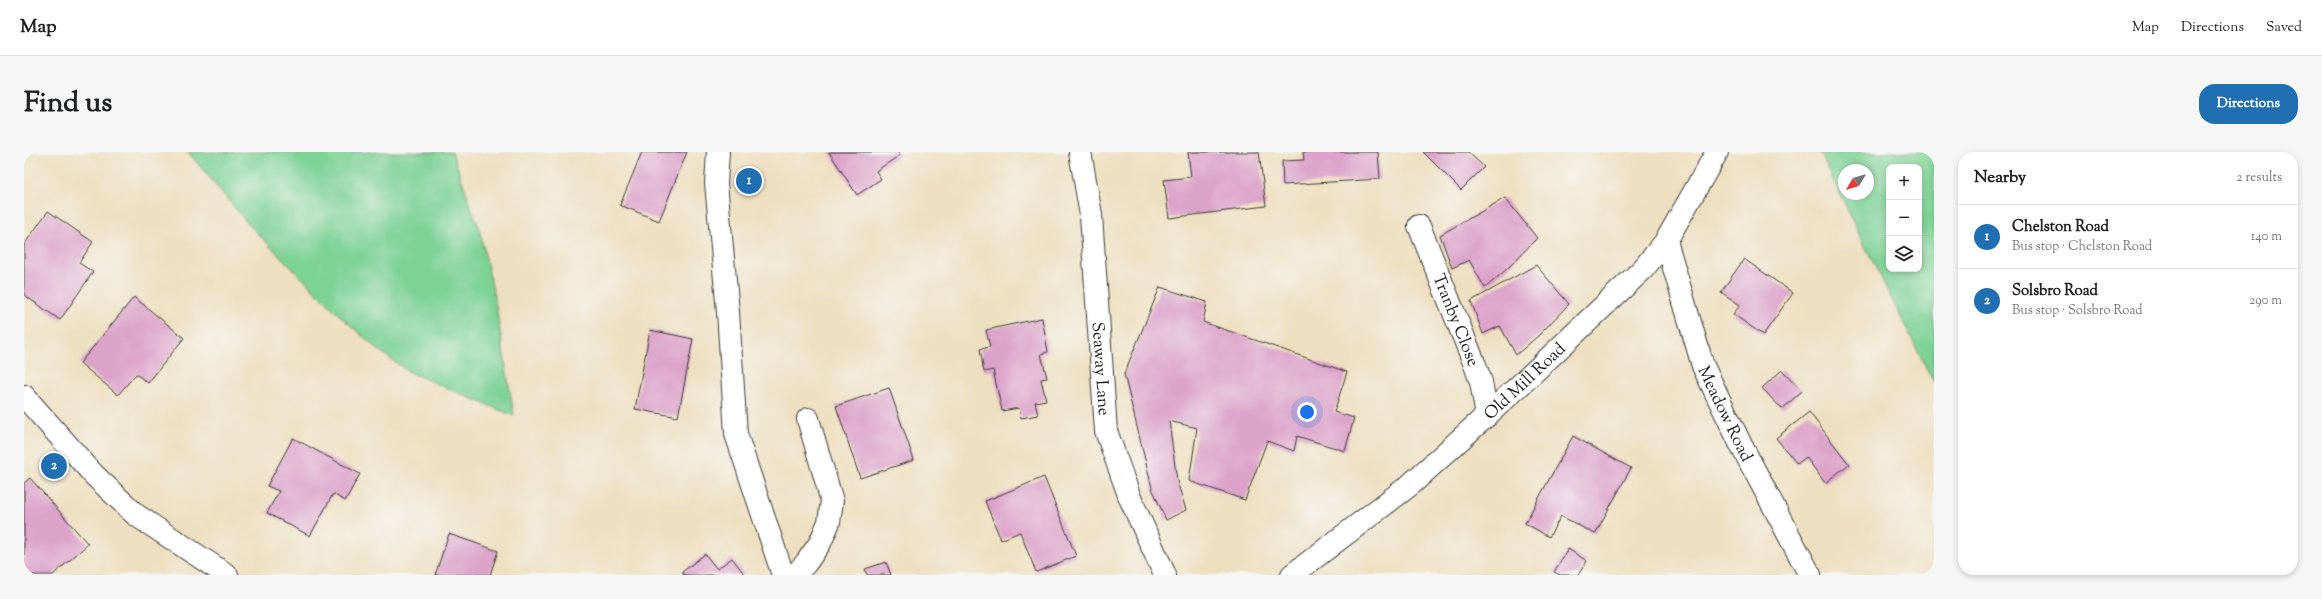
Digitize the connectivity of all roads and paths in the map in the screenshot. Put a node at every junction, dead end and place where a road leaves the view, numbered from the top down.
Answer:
1 (718, 152) edge
2 (1080, 152) edge
3 (1717, 152) edge
4 (1419, 226) dead end
5 (1666, 241) junction
6 (24, 396) edge
7 (1487, 416) junction
8 (808, 419) dead end
9 (227, 575) edge
10 (783, 575) edge
11 (795, 575) edge
12 (1165, 575) edge
13 (1292, 575) edge
14 (1810, 575) edge

1 - 10 street
2 - 12 street, Seaway Lane
3 - 5 street, Old Mill Road
4 - 7 street, Tranby Close
5 - 7 street, Old Mill Road
5 - 14 street, Meadow Road
6 - 9 street
7 - 13 street, Old Mill Road
8 - 11 street

